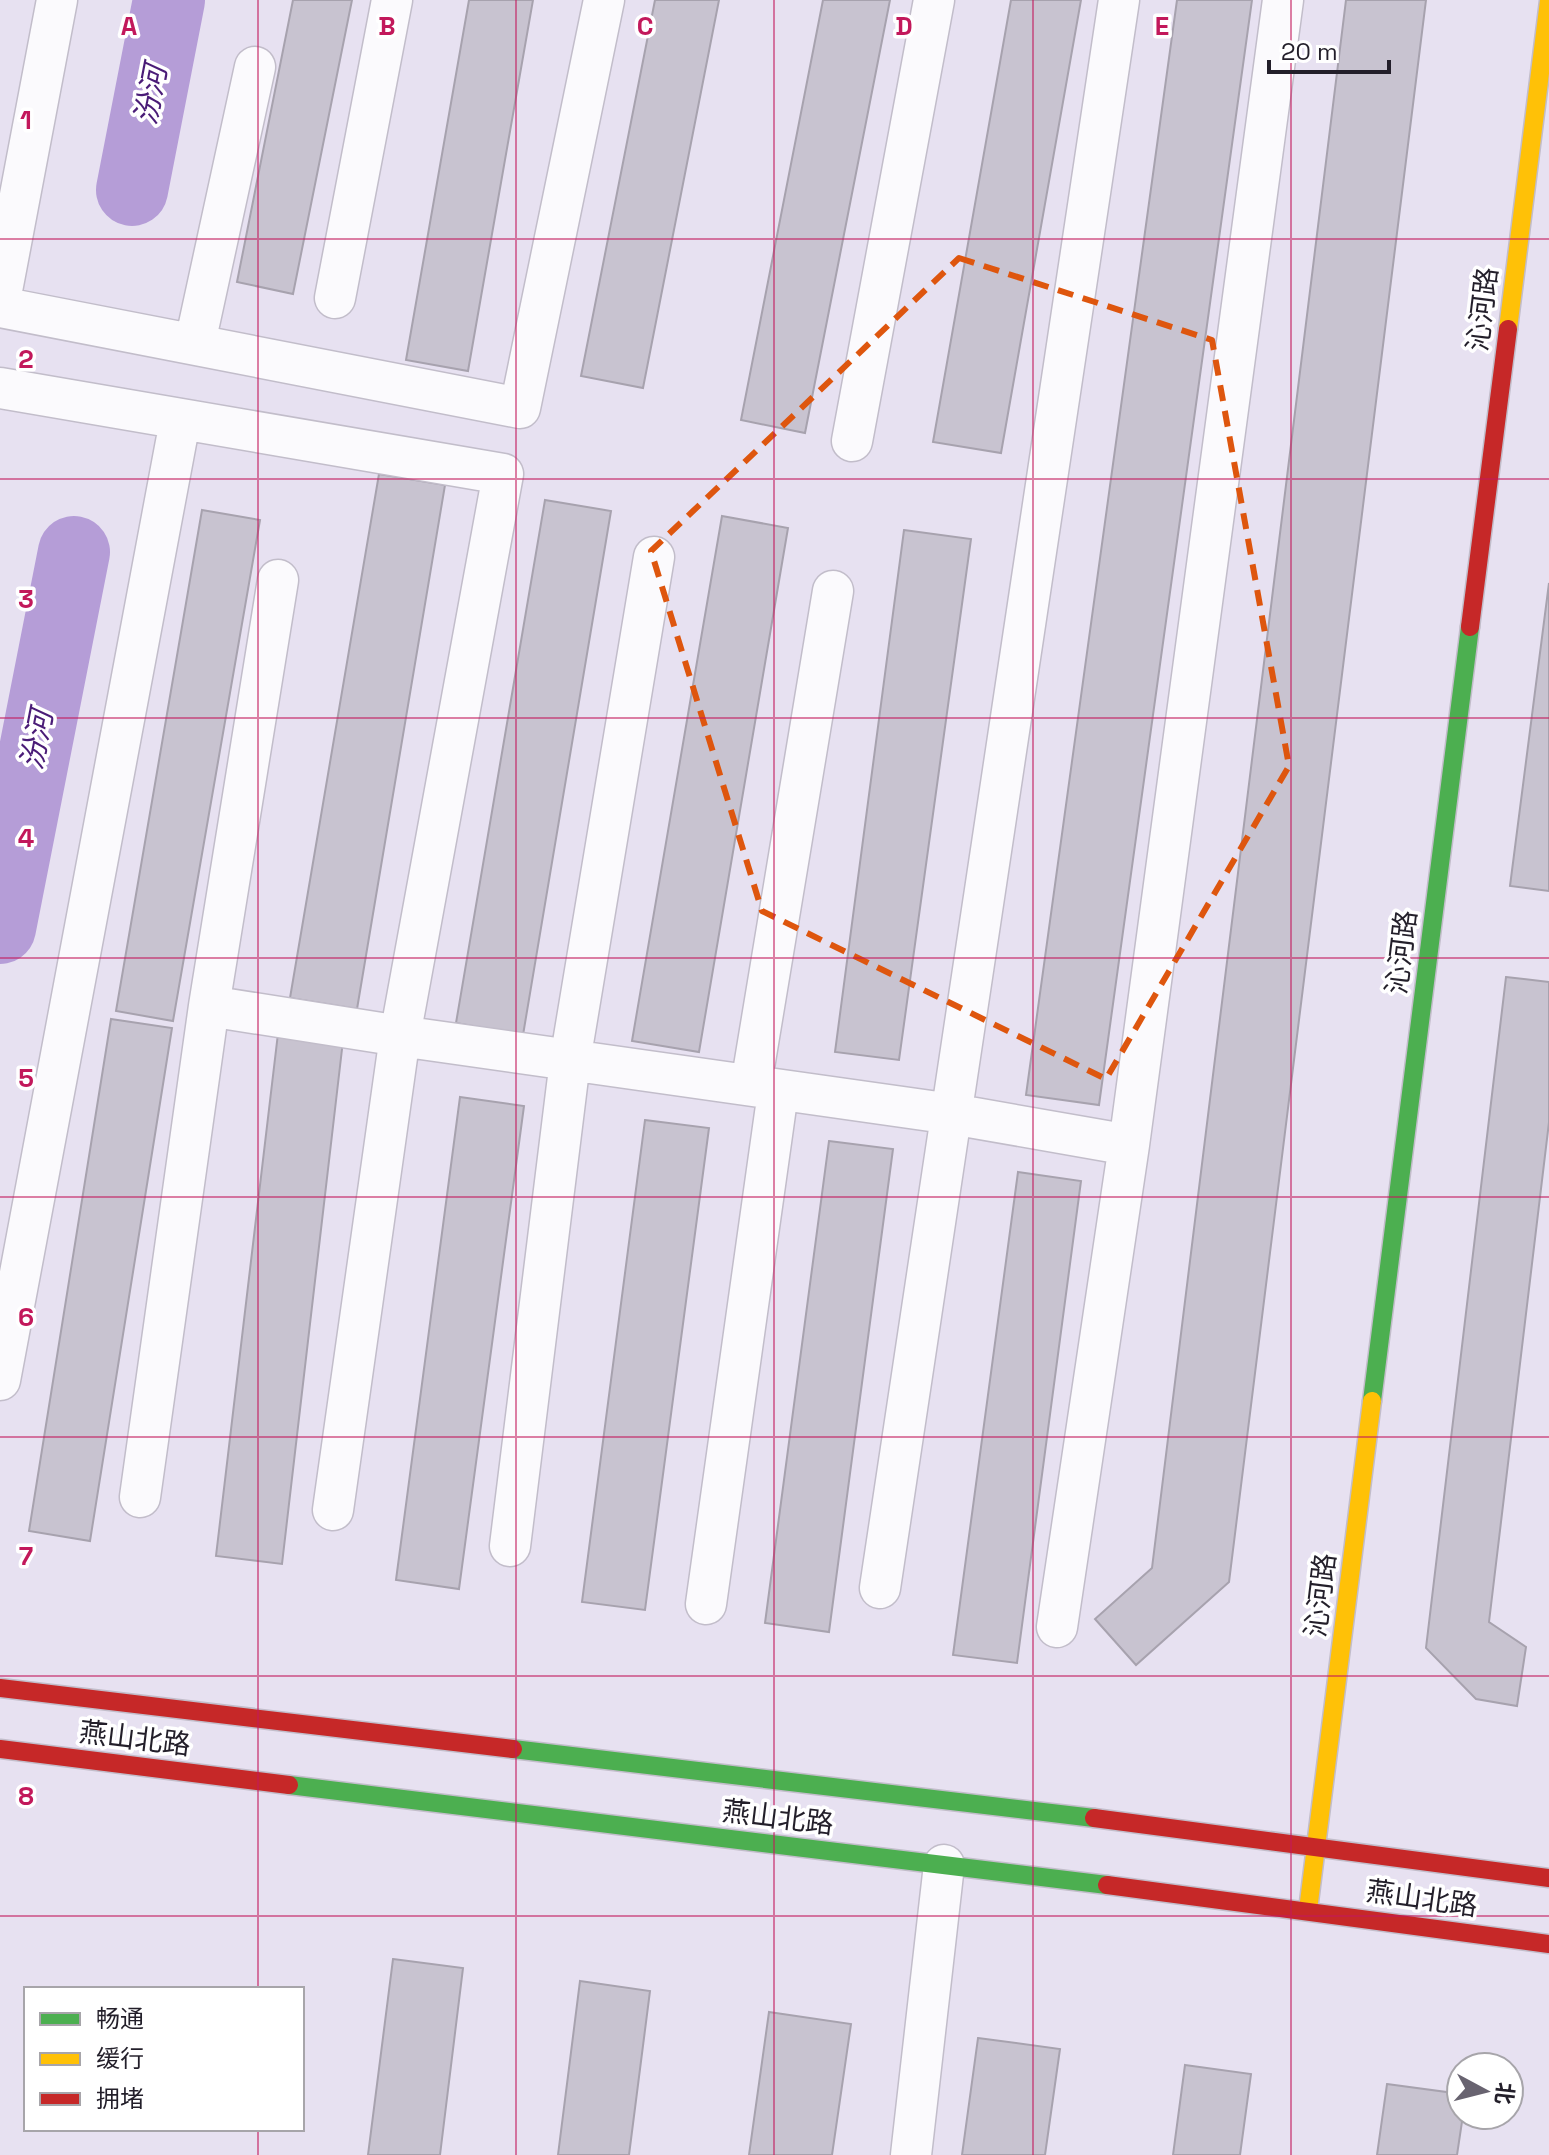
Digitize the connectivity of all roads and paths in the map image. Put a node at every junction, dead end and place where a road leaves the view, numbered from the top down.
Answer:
1 (57, 0) edge
2 (392, 0) edge
3 (604, 0) edge
4 (934, 0) edge
5 (1119, 0) edge
6 (1283, 0) edge
7 (1549, 1) edge
8 (255, 67) dead end
9 (335, 298) dead end
10 (0, 301) edge
11 (0, 307) edge
12 (195, 343) junction
13 (0, 388) edge
14 (180, 421) junction
15 (852, 441) dead end
16 (654, 557) dead end
17 (278, 580) dead end
18 (833, 591) dead end
19 (209, 1006) junction
20 (400, 1036) junction
21 (570, 1061) junction
22 (764, 1088) junction
23 (952, 1114) junction
24 (1129, 1145) junction
25 (0, 1380) edge
26 (140, 1497) dead end
27 (333, 1510) dead end
28 (510, 1546) dead end
29 (880, 1588) dead end
30 (706, 1604) dead end
31 (1057, 1627) dead end
32 (0, 1688) edge
33 (0, 1749) edge
34 (1316, 1845) junction
35 (944, 1865) junction
36 (1549, 1878) edge
37 (1308, 1910) junction
38 (1549, 1944) edge
39 (911, 2155) edge

1 - 10 street
2 - 9 street
3 - 12 street
4 - 15 street
5 - 23 street
6 - 24 street
7 - 34 street, 沁河路
8 - 12 street
11 - 12 street
13 - 14 street
14 - 20 street
14 - 25 street
16 - 21 street
17 - 19 street
18 - 22 street
19 - 20 street
19 - 26 street
20 - 21 street
20 - 27 street
21 - 22 street
21 - 28 street
22 - 23 street
22 - 30 street
23 - 24 street
23 - 29 street
24 - 31 street
32 - 34 street, 燕山北路
33 - 35 street, 燕山北路
34 - 36 street, 燕山北路
34 - 37 street, 沁河路
35 - 37 street, 燕山北路
35 - 39 street
37 - 38 street, 燕山北路

